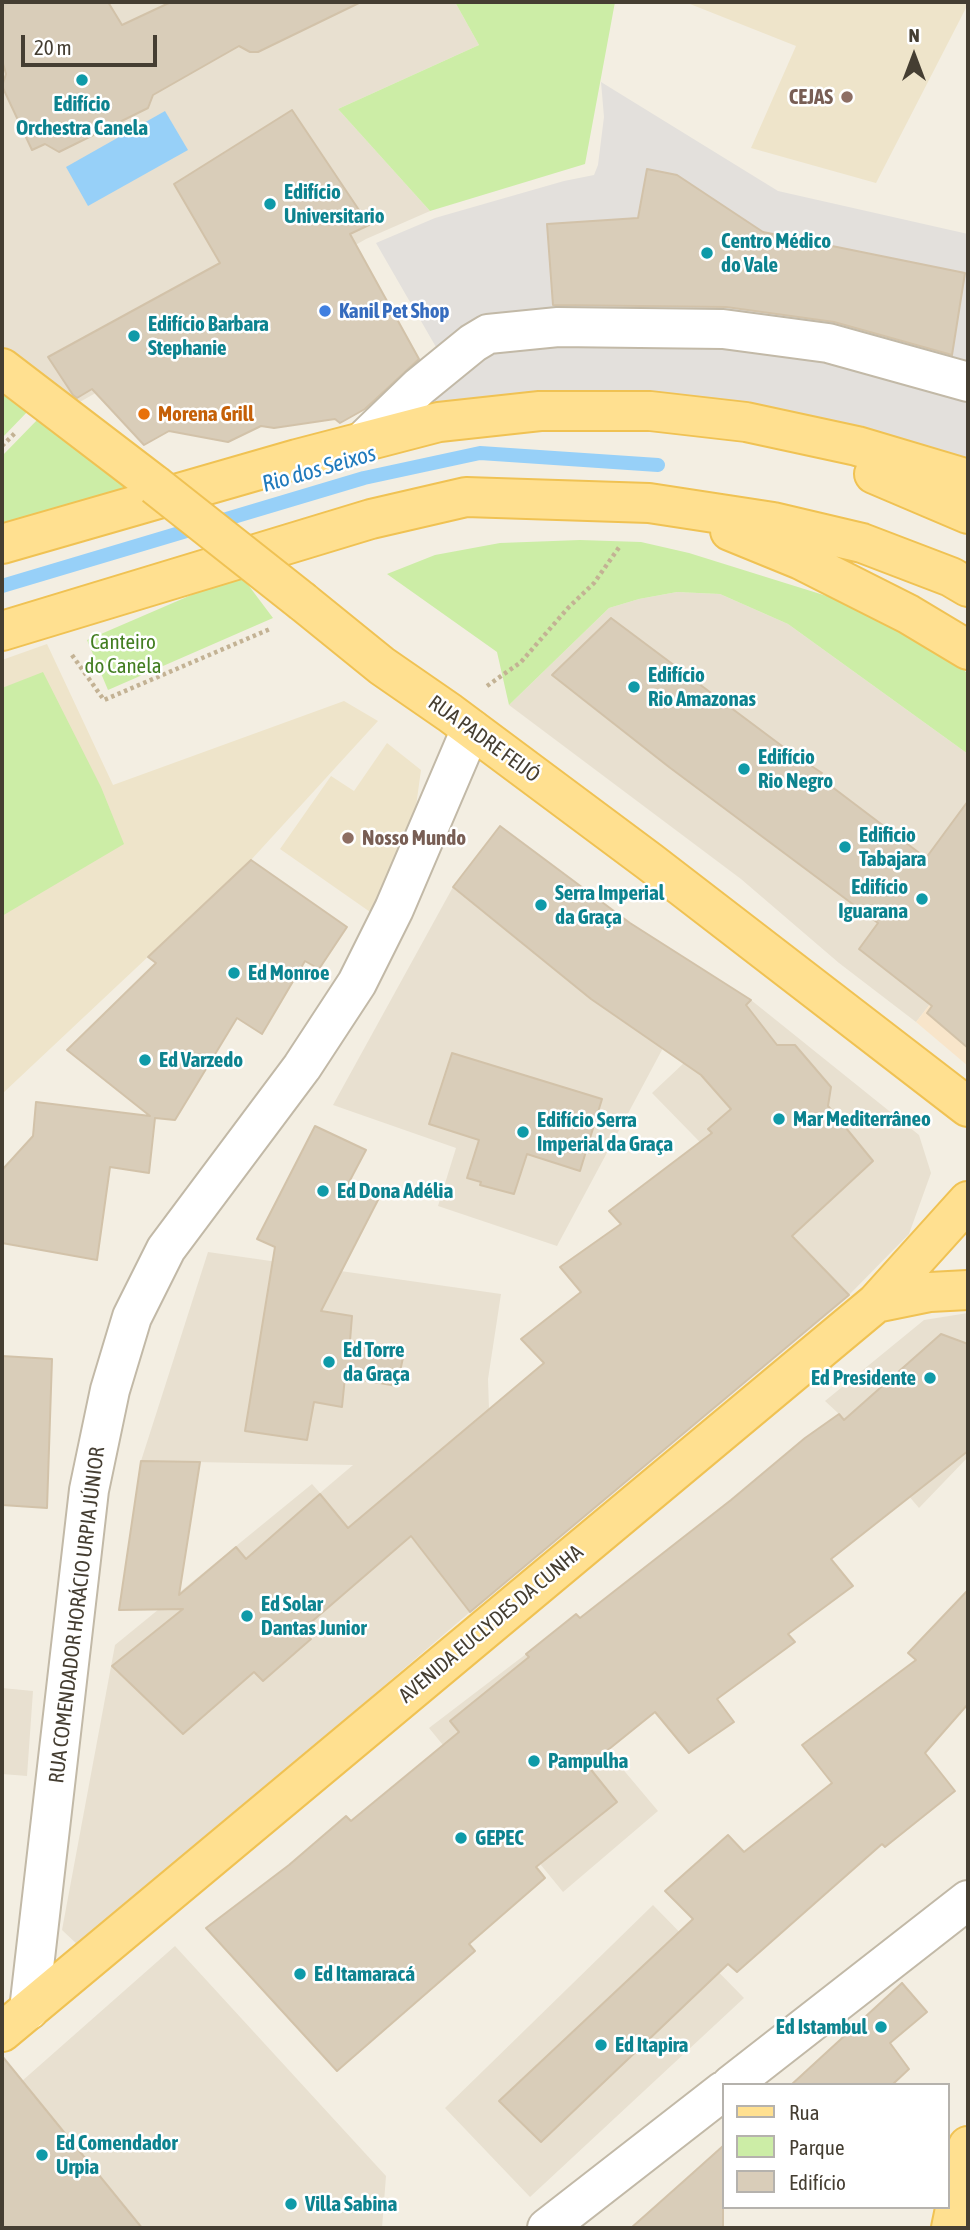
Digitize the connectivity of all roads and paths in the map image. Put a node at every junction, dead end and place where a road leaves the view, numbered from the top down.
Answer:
1 (2, 368) edge
2 (968, 382) edge
3 (746, 422) junction
4 (362, 442) junction
5 (968, 479) edge
6 (659, 505) junction
7 (968, 514) edge
8 (2, 544) edge
9 (968, 587) edge
10 (308, 606) junction
11 (45, 617) junction
12 (2, 631) edge
13 (968, 650) edge
14 (460, 721) junction
15 (968, 1107) edge
16 (968, 1201) edge
17 (968, 1290) edge
18 (876, 1303) junction
19 (968, 1900) edge
20 (15, 2021) edge
21 (734, 2083) edge
22 (722, 2092) edge
23 (968, 2146) edge
24 (547, 2228) edge
25 (951, 2228) edge

1 - 10 main road, RUA PADRE FEIJÓ, bridge
2 - 4 street
3 - 4 main road
3 - 5 main road
3 - 7 main road
4 - 8 main road
6 - 9 main road
6 - 11 main road
6 - 13 main road
6 - 14 path
10 - 11 path
10 - 14 main road, RUA PADRE FEIJÓ
11 - 12 main road
14 - 15 main road, RUA PADRE FEIJÓ
14 - 20 street, RUA COMENDADOR HORÁCIO URPIA JÚNIOR
16 - 18 main road, AVENIDA EUCLYDES DA CUNHA
17 - 18 main road
18 - 20 main road, AVENIDA EUCLYDES DA CUNHA
19 - 21 street
22 - 24 street
23 - 25 main road

